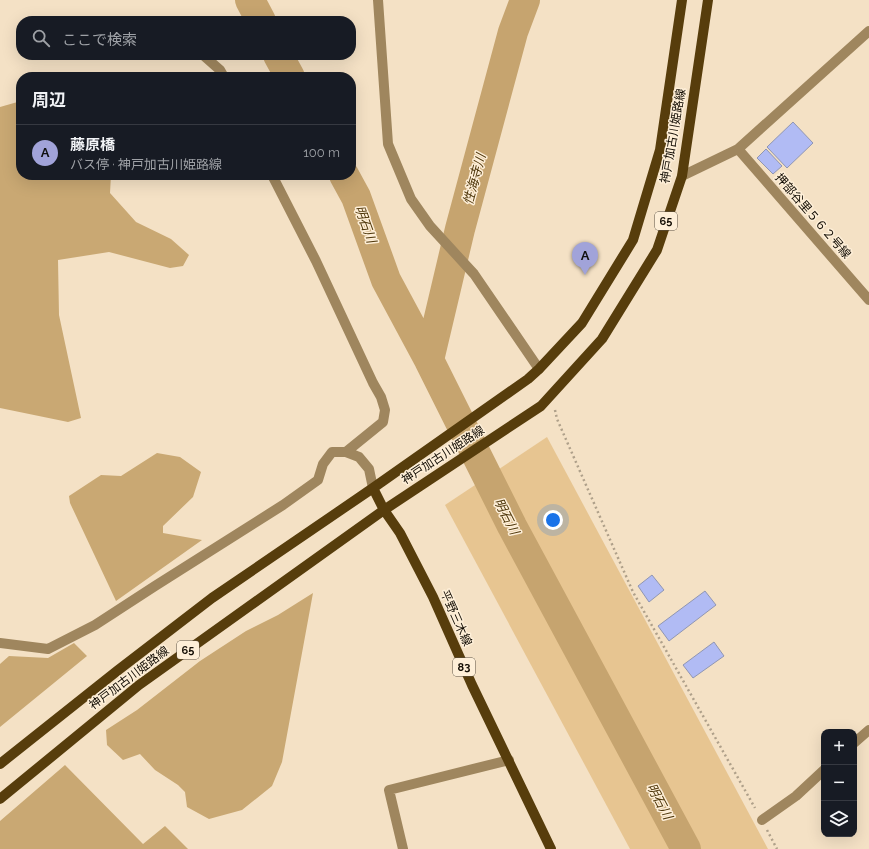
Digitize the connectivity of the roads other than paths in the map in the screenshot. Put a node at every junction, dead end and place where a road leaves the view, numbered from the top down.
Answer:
1 (378, 0) edge
2 (682, 0) edge
3 (708, 0) edge
4 (869, 31) edge
5 (209, 60) edge
6 (221, 72) edge
7 (738, 149) junction
8 (682, 176) junction
9 (275, 180) edge
10 (869, 300) edge
11 (539, 369) junction
12 (346, 452) junction
13 (373, 488) junction
14 (384, 510) junction
15 (0, 643) edge
16 (869, 730) edge
17 (857, 740) edge
18 (509, 760) junction
19 (0, 764) edge
20 (821, 773) edge
21 (0, 799) edge
22 (762, 820) road end
23 (403, 849) edge
24 (551, 849) edge

1 - 11 street
2 - 11 main road, 神戸加古川姫路線 / 65
3 - 8 main road, 神戸加古川姫路線 / 65
4 - 7 street
5 - 6 street
7 - 8 street
7 - 10 street, 押部谷里５６２号線
8 - 14 main road, 神戸加古川姫路線 / 65
9 - 12 street
11 - 13 main road, 神戸加古川姫路線 / 65
12 - 13 street
12 - 15 street
13 - 14 main road, 平野三木線 / 83
13 - 19 main road, 神戸加古川姫路線 / 65
14 - 18 main road, 平野三木線 / 83
14 - 21 main road, 神戸加古川姫路線 / 65
16 - 17 street
18 - 23 street
18 - 24 main road, 平野三木線 / 83
20 - 22 street

